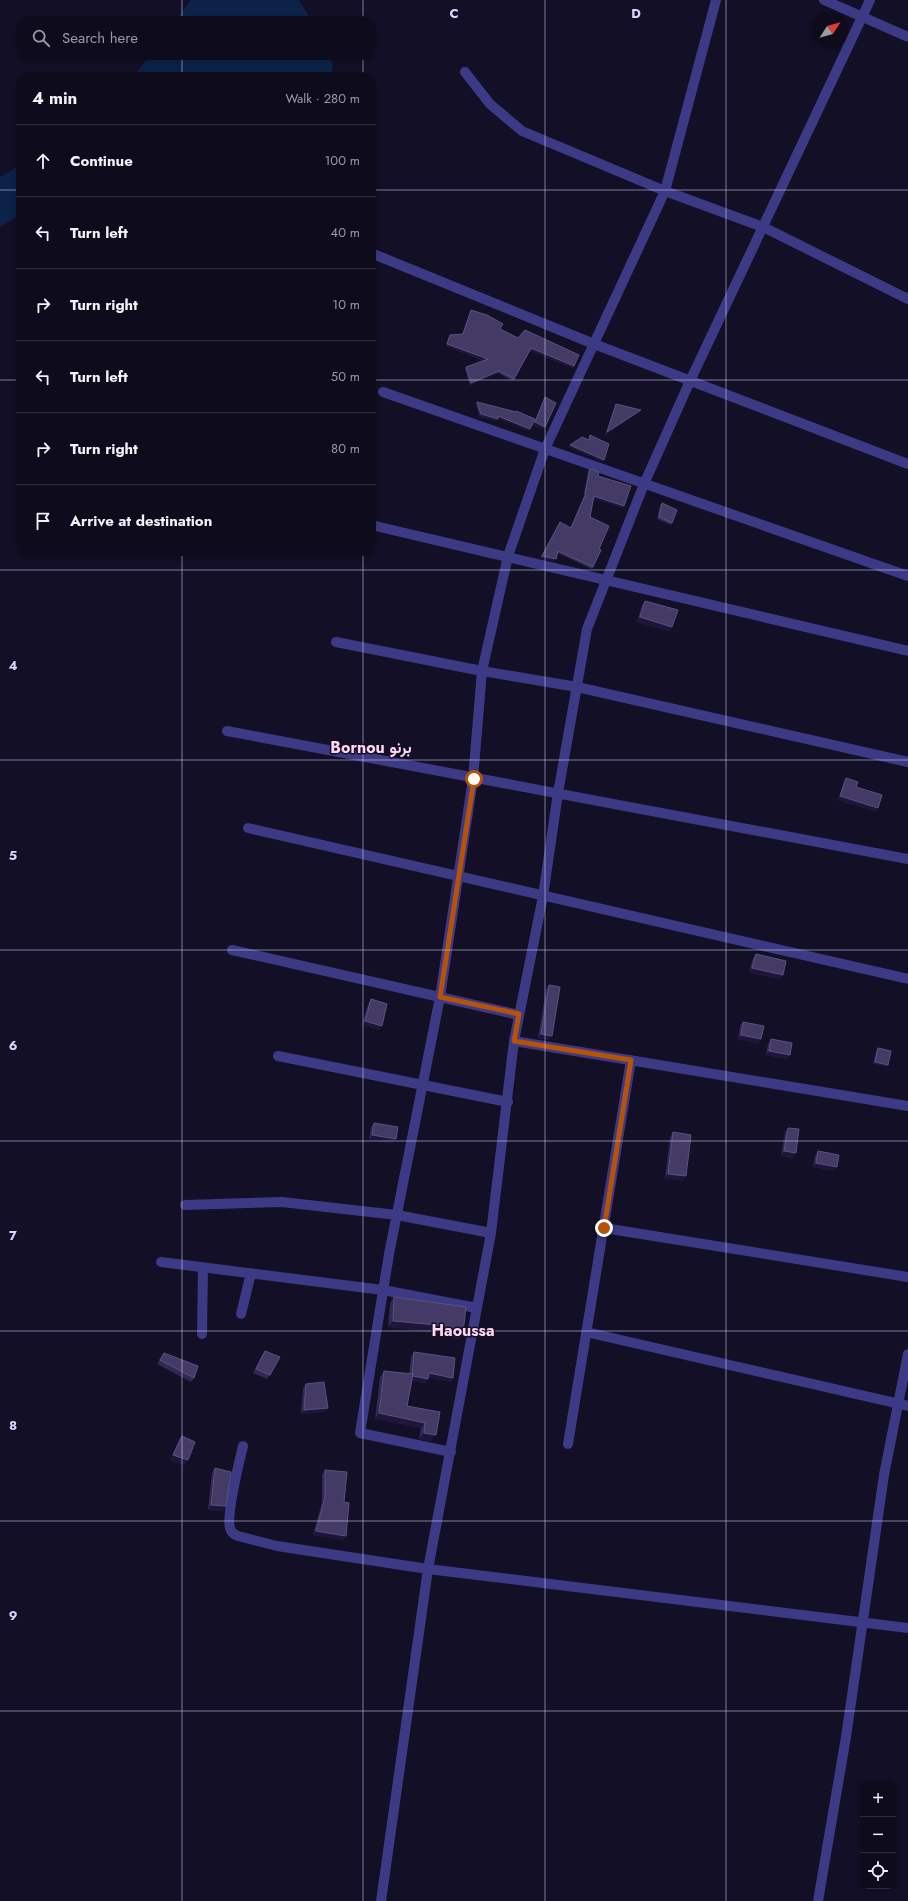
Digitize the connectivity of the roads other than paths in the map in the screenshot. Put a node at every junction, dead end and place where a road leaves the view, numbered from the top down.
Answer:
1 (716, 0) edge
2 (824, 0) edge
3 (870, 0) edge
4 (862, 17) junction
5 (908, 37) edge
6 (465, 72) dead end
7 (665, 191) junction
8 (763, 227) junction
9 (376, 255) edge
10 (908, 299) edge
11 (594, 344) junction
12 (690, 382) junction
13 (383, 392) dead end
14 (545, 449) junction
15 (908, 464) edge
16 (644, 484) junction
17 (376, 526) edge
18 (508, 556) junction
19 (908, 576) edge
20 (606, 580) junction
21 (336, 642) dead end
22 (908, 651) edge
23 (482, 671) junction
24 (577, 687) junction
25 (228, 731) dead end
26 (908, 762) edge
27 (474, 779) junction
28 (558, 793) junction
29 (248, 828) dead end
30 (908, 859) edge
31 (458, 876) junction
32 (543, 896) junction
33 (232, 950) dead end
34 (908, 980) edge
35 (440, 997) junction
36 (519, 1014) junction
37 (514, 1041) junction
38 (278, 1056) dead end
39 (631, 1060) junction
40 (423, 1084) junction
41 (508, 1102) junction
42 (908, 1106) edge
43 (185, 1205) dead end
44 (397, 1215) junction
45 (604, 1228) junction
46 (491, 1232) junction
47 (161, 1262) dead end
48 (203, 1267) junction
49 (251, 1273) junction
50 (908, 1277) edge
51 (384, 1290) junction
52 (477, 1308) junction
53 (241, 1314) dead end
54 (586, 1332) junction
55 (202, 1334) dead end
56 (908, 1354) edge
57 (903, 1405) edge
58 (568, 1444) dead end
59 (243, 1446) dead end
60 (451, 1452) junction
61 (428, 1569) junction
62 (863, 1622) junction
63 (908, 1628) edge
64 (381, 1901) edge
65 (818, 1901) edge

1 - 7 street
2 - 4 street
3 - 4 street
4 - 5 street
4 - 8 street
6 - 7 street
7 - 8 street
7 - 11 street
8 - 10 street
8 - 12 street
9 - 11 street
11 - 12 street
11 - 14 street
12 - 15 street
12 - 16 street
13 - 14 street
14 - 16 street
14 - 18 street
16 - 19 street
16 - 20 street
17 - 18 street
18 - 20 street
18 - 23 street
20 - 22 street
20 - 24 street
21 - 23 street
23 - 24 street
23 - 27 street
24 - 26 street
24 - 28 street
25 - 27 street
27 - 28 street
27 - 31 street
28 - 30 street
28 - 32 street
29 - 31 street
31 - 32 street
31 - 35 street
32 - 34 street
32 - 36 street
33 - 35 street
35 - 36 street
35 - 40 street
36 - 37 street
37 - 39 street
37 - 41 street
38 - 40 street
39 - 42 street
39 - 45 street
40 - 41 street
40 - 44 street
41 - 46 street
43 - 44 street
44 - 46 street
44 - 51 street
45 - 50 street
45 - 54 street
46 - 52 street
47 - 48 street
48 - 49 street
48 - 55 street
49 - 51 street
49 - 53 street
51 - 52 street
51 - 60 street
52 - 60 street
54 - 57 street
54 - 58 street
56 - 57 street
57 - 62 street
59 - 61 street
60 - 61 street
61 - 62 street
61 - 64 street
62 - 63 street
62 - 65 street

